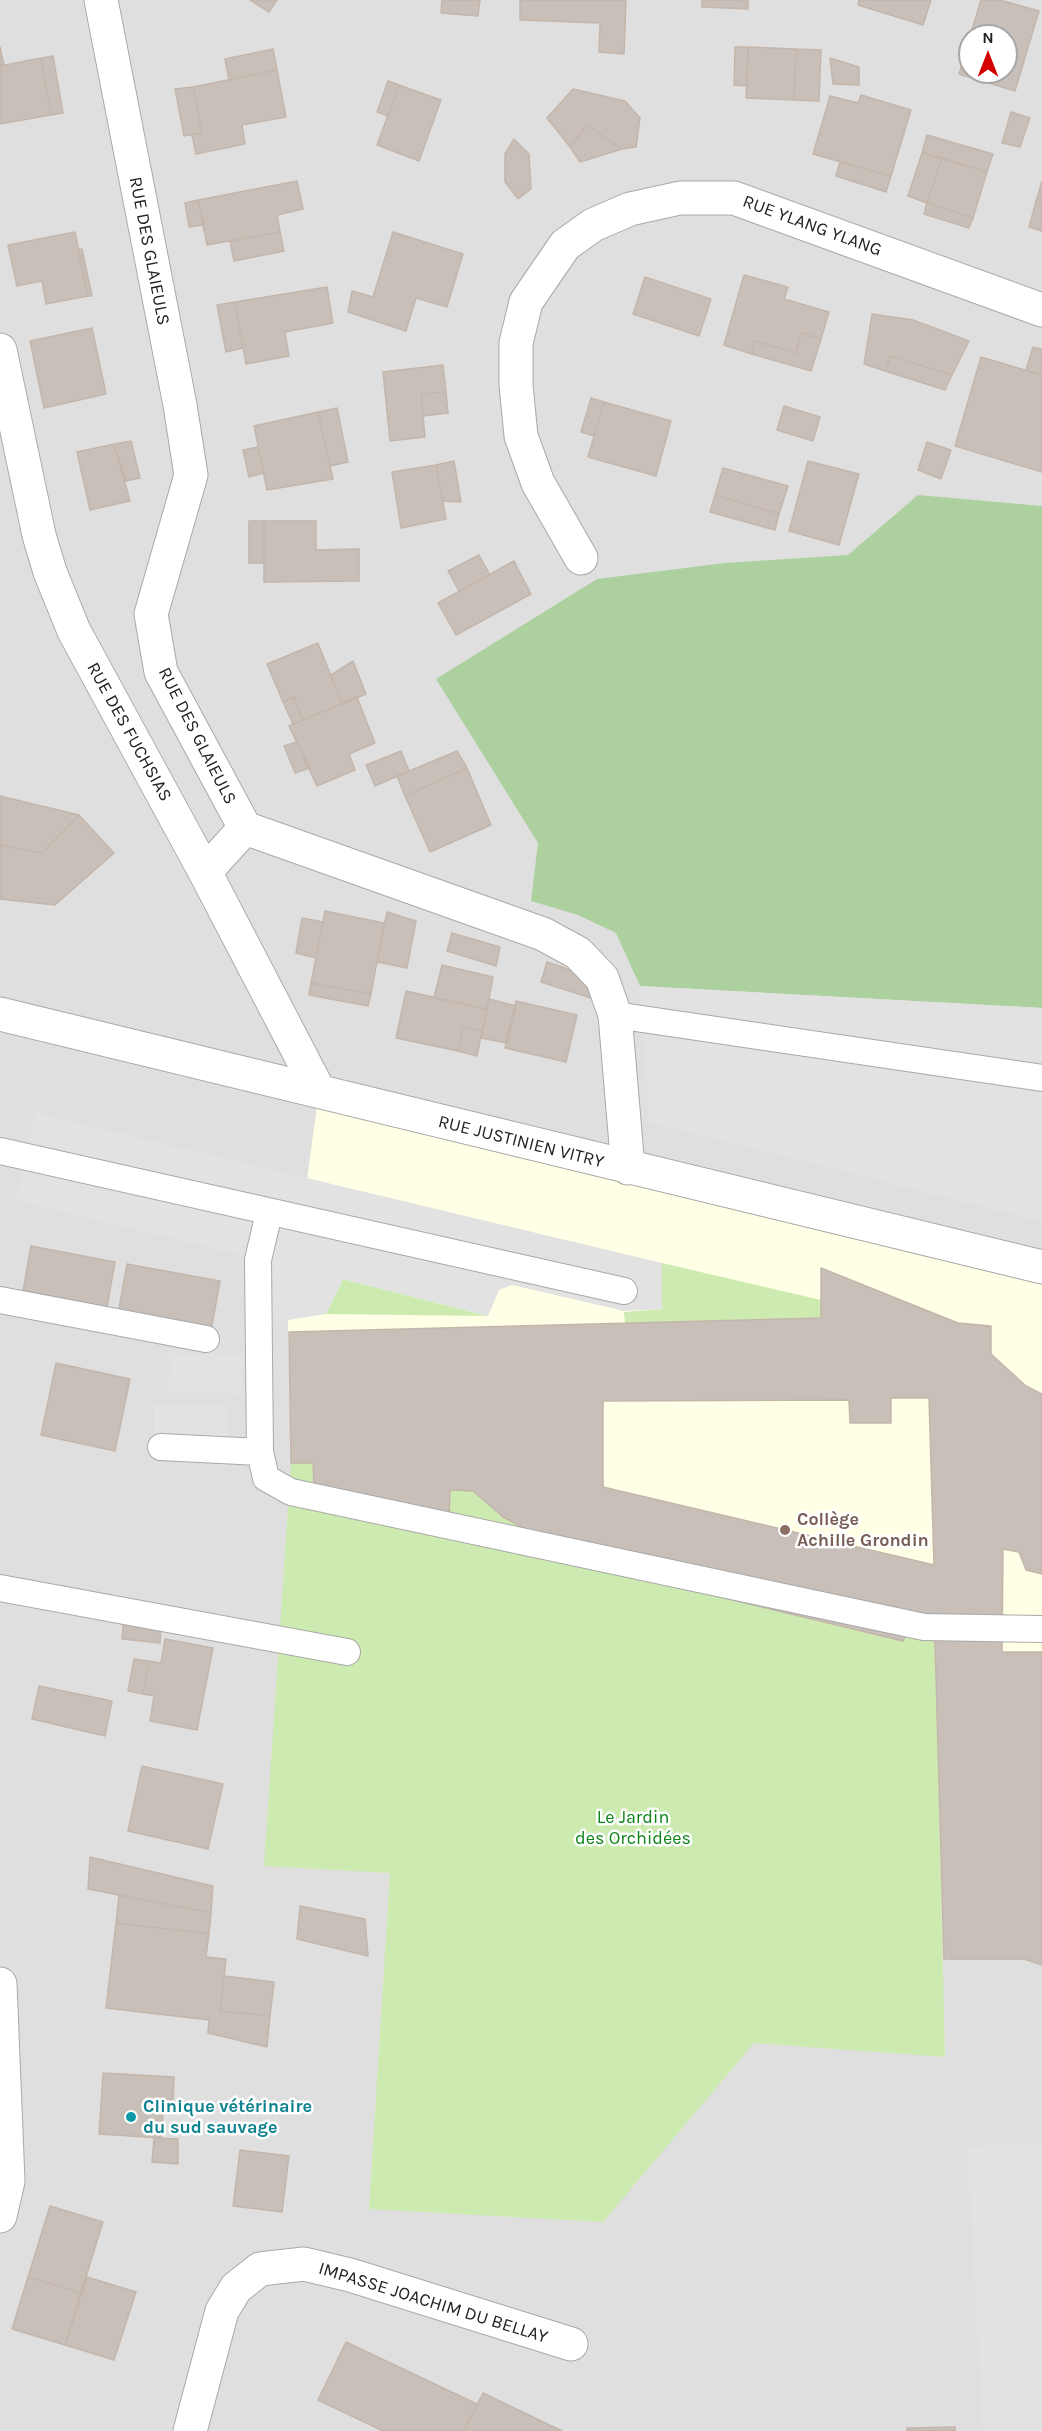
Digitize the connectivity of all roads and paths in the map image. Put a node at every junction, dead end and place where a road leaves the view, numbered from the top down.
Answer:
1 (101, 0) edge
2 (1042, 310) edge
3 (0, 350) edge
4 (581, 558) dead end
5 (245, 828) junction
6 (206, 872) junction
7 (0, 1014) edge
8 (615, 1016) junction
9 (1042, 1078) edge
10 (319, 1091) junction
11 (0, 1151) edge
12 (628, 1168) junction
13 (269, 1213) junction
14 (1042, 1267) edge
15 (624, 1291) dead end
16 (0, 1300) edge
17 (206, 1339) dead end
18 (162, 1447) dead end
19 (260, 1452) junction
20 (0, 1588) edge
21 (1042, 1629) edge
22 (347, 1652) dead end
23 (0, 1984) edge
24 (0, 2216) edge
25 (571, 2344) dead end
26 (190, 2431) edge

1 - 5 street, RUE DES GLAIEULS
2 - 4 street, RUE YLANG YLANG
3 - 6 street, RUE DES FUCHSIAS
5 - 6 street
5 - 8 street
6 - 10 street, RUE DES FUCHSIAS
7 - 10 street, RUE JUSTINIEN VITRY
8 - 9 lane
8 - 12 street
10 - 12 street, RUE JUSTINIEN VITRY
11 - 13 lane
12 - 14 street, RUE JUSTINIEN VITRY
13 - 15 lane
13 - 19 lane
16 - 17 lane
18 - 19 lane
19 - 21 lane
20 - 22 lane
23 - 24 street
25 - 26 street, IMPASSE JOACHIM DU BELLAY

